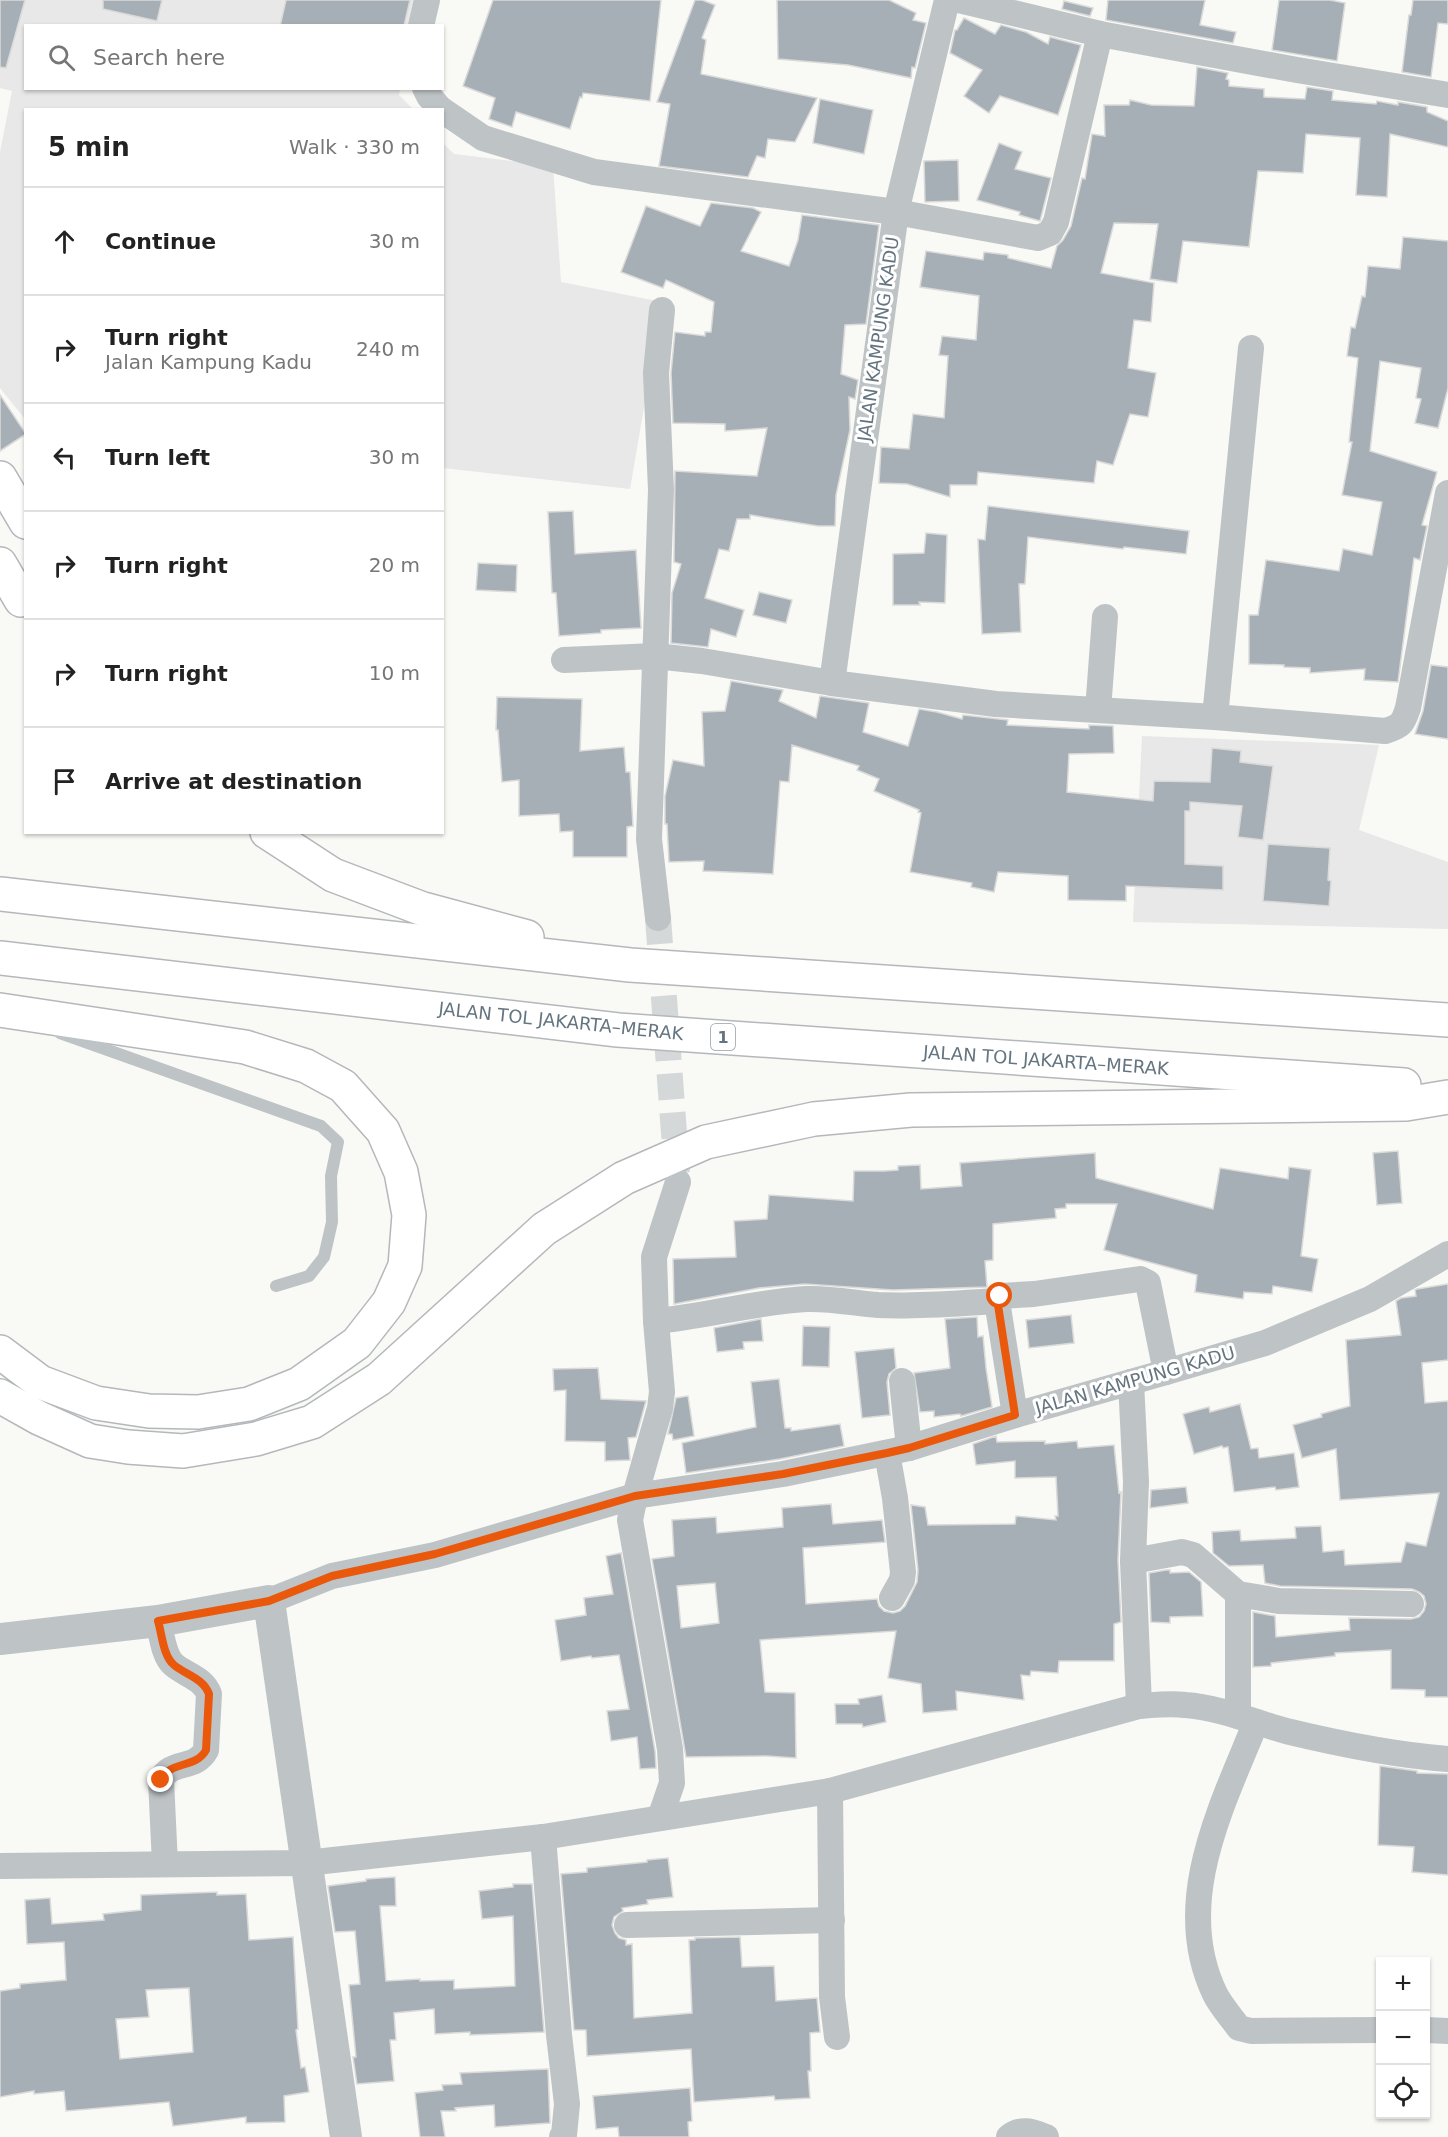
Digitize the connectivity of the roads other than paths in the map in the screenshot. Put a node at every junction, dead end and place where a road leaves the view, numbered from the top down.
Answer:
1 (427, 0) edge
2 (947, 0) edge
3 (959, 0) edge
4 (421, 24) edge
5 (1100, 34) junction
6 (426, 90) edge
7 (1448, 95) edge
8 (440, 108) edge
9 (444, 111) edge
10 (896, 212) junction
11 (662, 310) dead end
12 (1251, 348) dead end
13 (0, 478) edge
14 (1448, 493) edge
15 (24, 519) edge
16 (0, 564) edge
17 (21, 600) dead end
18 (1105, 617) dead end
19 (655, 656) junction
20 (564, 660) dead end
21 (832, 683) junction
22 (1098, 710) junction
23 (1215, 717) junction
24 (270, 834) edge
25 (0, 894) edge
26 (657, 918) tunnel mouth
27 (0, 958) edge
28 (630, 965) junction
29 (0, 1011) edge
30 (1448, 1020) edge
31 (1448, 1088) edge
32 (1448, 1097) edge
33 (678, 1182) tunnel mouth
34 (1448, 1254) edge
35 (276, 1286) dead end
36 (997, 1301) junction
37 (656, 1321) junction
38 (0, 1352) edge
39 (1166, 1372) junction
40 (902, 1381) dead end
41 (1131, 1382) junction
42 (0, 1396) edge
43 (1015, 1415) junction
44 (898, 1450) junction
45 (635, 1496) junction
46 (1133, 1561) junction
47 (1238, 1594) junction
48 (892, 1598) dead end
49 (269, 1601) junction
50 (1411, 1604) dead end
51 (158, 1621) junction
52 (0, 1639) edge
53 (1139, 1706) junction
54 (1247, 1719) junction
55 (1448, 1759) edge
56 (830, 1791) junction
57 (660, 1818) junction
58 (543, 1837) junction
59 (306, 1863) junction
60 (165, 1864) junction
61 (0, 1866) edge
62 (832, 1920) junction
63 (627, 1925) dead end
64 (1376, 2030) edge
65 (1430, 2030) edge
66 (1448, 2031) edge
67 (837, 2037) dead end
68 (346, 2137) edge
69 (562, 2137) edge
70 (1010, 2137) edge
71 (1046, 2137) edge

1 - 4 street
2 - 10 street, JALAN KAMPUNG KADU
3 - 5 street
5 - 7 street
5 - 10 street
6 - 8 street
9 - 10 street
10 - 21 street, JALAN KAMPUNG KADU
11 - 19 street
12 - 23 street
13 - 15 highway
14 - 23 street
16 - 17 highway
18 - 22 street
19 - 20 street
19 - 21 street
19 - 26 street
21 - 22 street
22 - 23 street
24 - 28 highway
25 - 28 highway
27 - 31 highway, JALAN TOL JAKARTA–MERAK / 1
28 - 30 highway
29 - 35 lane
29 - 38 highway
32 - 42 highway
33 - 37 street
34 - 39 street, JALAN KAMPUNG KADU
36 - 37 street
36 - 39 street
36 - 43 street
37 - 45 street
39 - 41 street, JALAN KAMPUNG KADU
40 - 44 street
41 - 43 street, JALAN KAMPUNG KADU
41 - 46 street
43 - 44 street, JALAN KAMPUNG KADU
44 - 45 street, JALAN KAMPUNG KADU
44 - 48 street
45 - 49 street, JALAN KAMPUNG KADU
45 - 57 street
46 - 47 street
46 - 53 street
47 - 50 street
47 - 54 street
49 - 51 street, JALAN KAMPUNG KADU
49 - 59 street
51 - 52 street, JALAN KAMPUNG KADU
51 - 60 street
53 - 54 street
53 - 56 street
54 - 55 street
54 - 64 street
56 - 57 street
56 - 62 street
57 - 58 street
58 - 59 street
58 - 69 street
59 - 60 street
59 - 68 street
60 - 61 street
62 - 63 street
62 - 67 street
65 - 66 street
70 - 71 street

